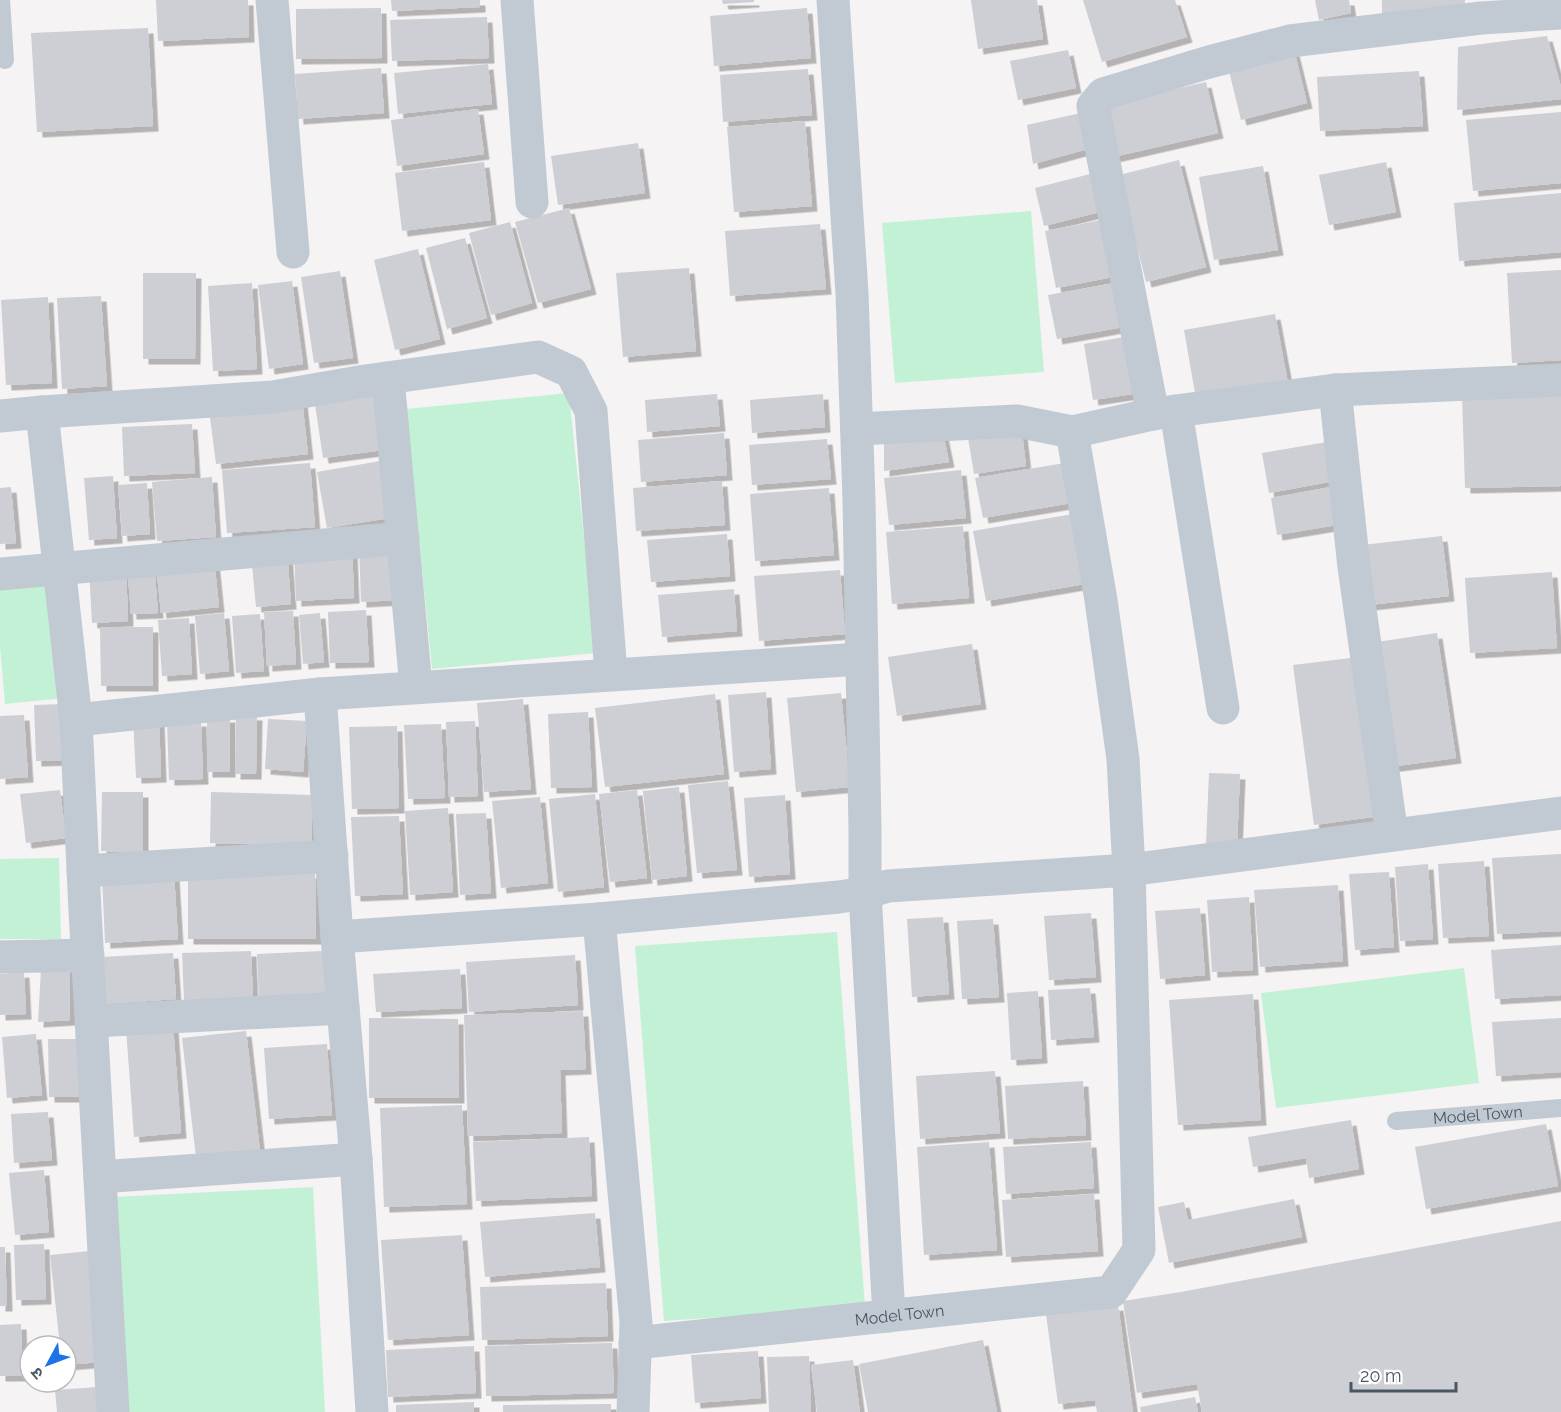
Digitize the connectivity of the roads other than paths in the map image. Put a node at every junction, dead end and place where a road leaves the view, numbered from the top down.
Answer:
1 (1, 0) edge
2 (272, 0) edge
3 (517, 0) edge
4 (832, 0) edge
5 (1561, 13) edge
6 (5, 60) dead end
7 (532, 202) dead end
8 (293, 252) dead end
9 (388, 378) junction
10 (1561, 380) edge
11 (1335, 390) junction
12 (42, 412) junction
13 (1165, 413) junction
14 (0, 416) edge
15 (857, 429) junction
16 (1072, 432) junction
17 (403, 538) junction
18 (59, 568) junction
19 (0, 574) edge
20 (861, 659) junction
21 (611, 674) junction
22 (416, 687) junction
23 (320, 694) junction
24 (1223, 708) dead end
25 (76, 720) junction
26 (1561, 813) edge
27 (1392, 835) junction
28 (332, 856) junction
29 (1129, 870) junction
30 (83, 871) junction
31 (865, 893) junction
32 (599, 919) junction
33 (337, 937) junction
34 (88, 955) junction
35 (0, 957) edge
36 (344, 1008) junction
37 (92, 1021) junction
38 (1561, 1108) edge
39 (1396, 1122) dead end
40 (356, 1159) junction
41 (100, 1177) junction
42 (889, 1316) junction
43 (636, 1333) junction
44 (113, 1412) edge
45 (372, 1412) edge
46 (633, 1412) edge

1 - 6 lane
2 - 8 street
3 - 7 street
4 - 15 street
5 - 13 street
9 - 12 street
9 - 17 street
9 - 21 street
10 - 11 street
11 - 13 street
11 - 27 street
12 - 14 street
12 - 18 street
13 - 16 street
13 - 24 street
15 - 16 street
15 - 20 street
16 - 29 street
17 - 18 street
17 - 22 street
18 - 19 street
18 - 25 street
20 - 21 street
20 - 31 street
21 - 22 street
22 - 23 street
23 - 25 street
23 - 28 street
25 - 30 street
26 - 27 street
27 - 29 street
28 - 30 street
28 - 33 street
29 - 31 street
29 - 42 street, Model Town
30 - 34 street
31 - 32 street
31 - 42 street
32 - 33 street
32 - 43 street
33 - 36 street
34 - 35 street
34 - 37 street
36 - 37 street
36 - 40 street
37 - 41 street
38 - 39 lane, Model Town
40 - 41 street
40 - 45 street
41 - 44 street
42 - 43 street, Model Town
43 - 46 street

